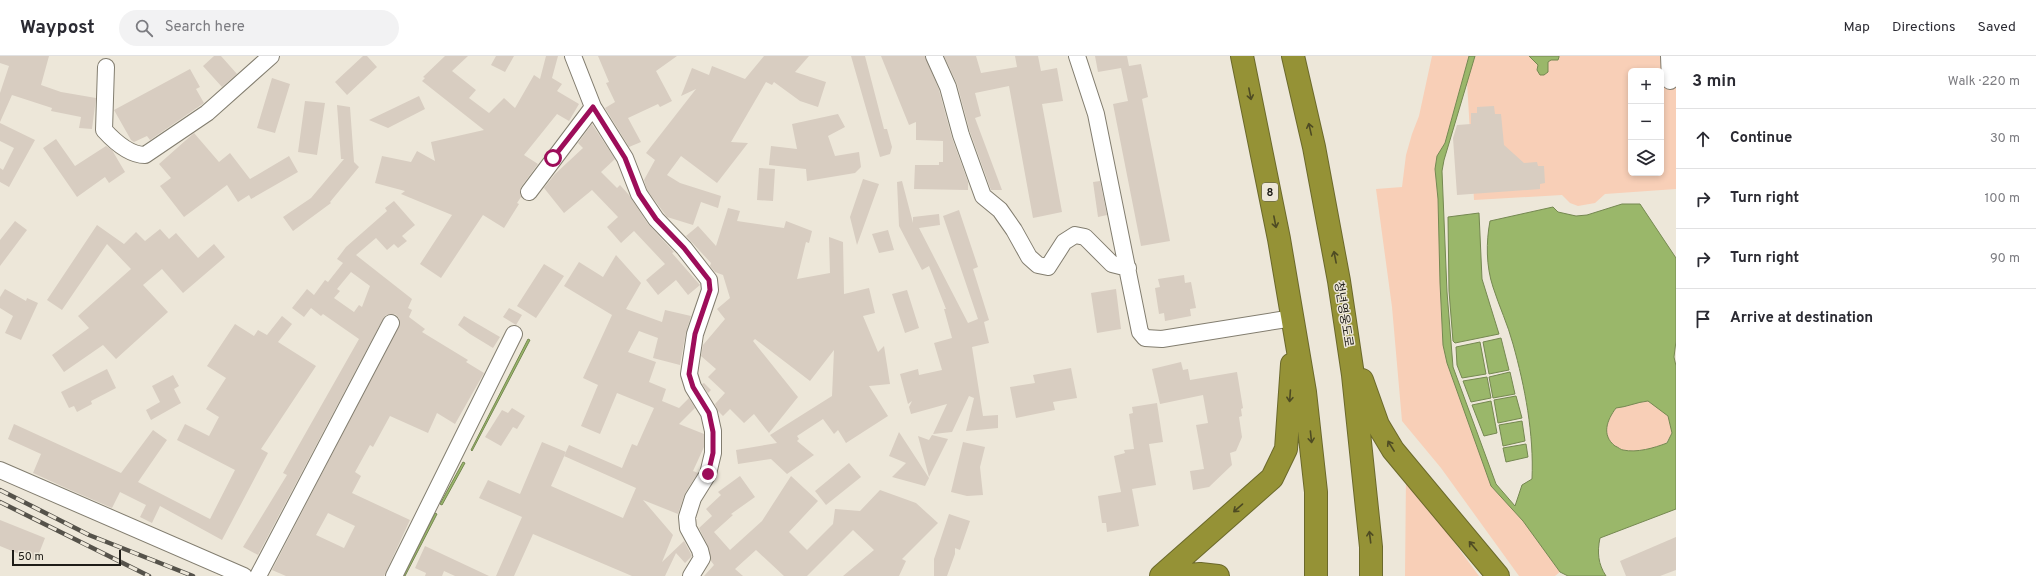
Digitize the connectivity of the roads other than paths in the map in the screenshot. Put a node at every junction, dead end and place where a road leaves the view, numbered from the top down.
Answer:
1 (271, 56) edge
2 (573, 56) edge
3 (934, 56) edge
4 (1077, 56) edge
5 (1242, 56) edge
6 (1293, 56) edge
7 (1669, 56) edge
8 (106, 67) dead end
9 (1670, 81) dead end
10 (593, 107) junction
11 (529, 192) dead end
12 (1128, 268) junction
13 (392, 323) dead end
14 (1346, 323) junction
15 (1294, 324) junction
16 (514, 334) dead end
17 (0, 470) edge
18 (244, 576) edge
19 (258, 576) edge
20 (394, 576) edge
21 (691, 576) edge
22 (1160, 576) edge
23 (1177, 576) edge
24 (1218, 576) edge
25 (1316, 576) edge
26 (1371, 576) edge
27 (1498, 576) edge

1 - 8 street
2 - 10 street
3 - 12 street
4 - 12 street
5 -> 15 highway, 8
14 -> 6 highway, 청년영웅도로
7 - 9 street
10 - 11 street
10 - 21 street
12 - 15 street
13 - 19 street
26 -> 14 highway, 청년영웅도로
27 -> 14 highway
15 -> 22 highway
15 -> 25 highway, 8
16 - 20 street
17 - 18 street
23 - 24 highway

